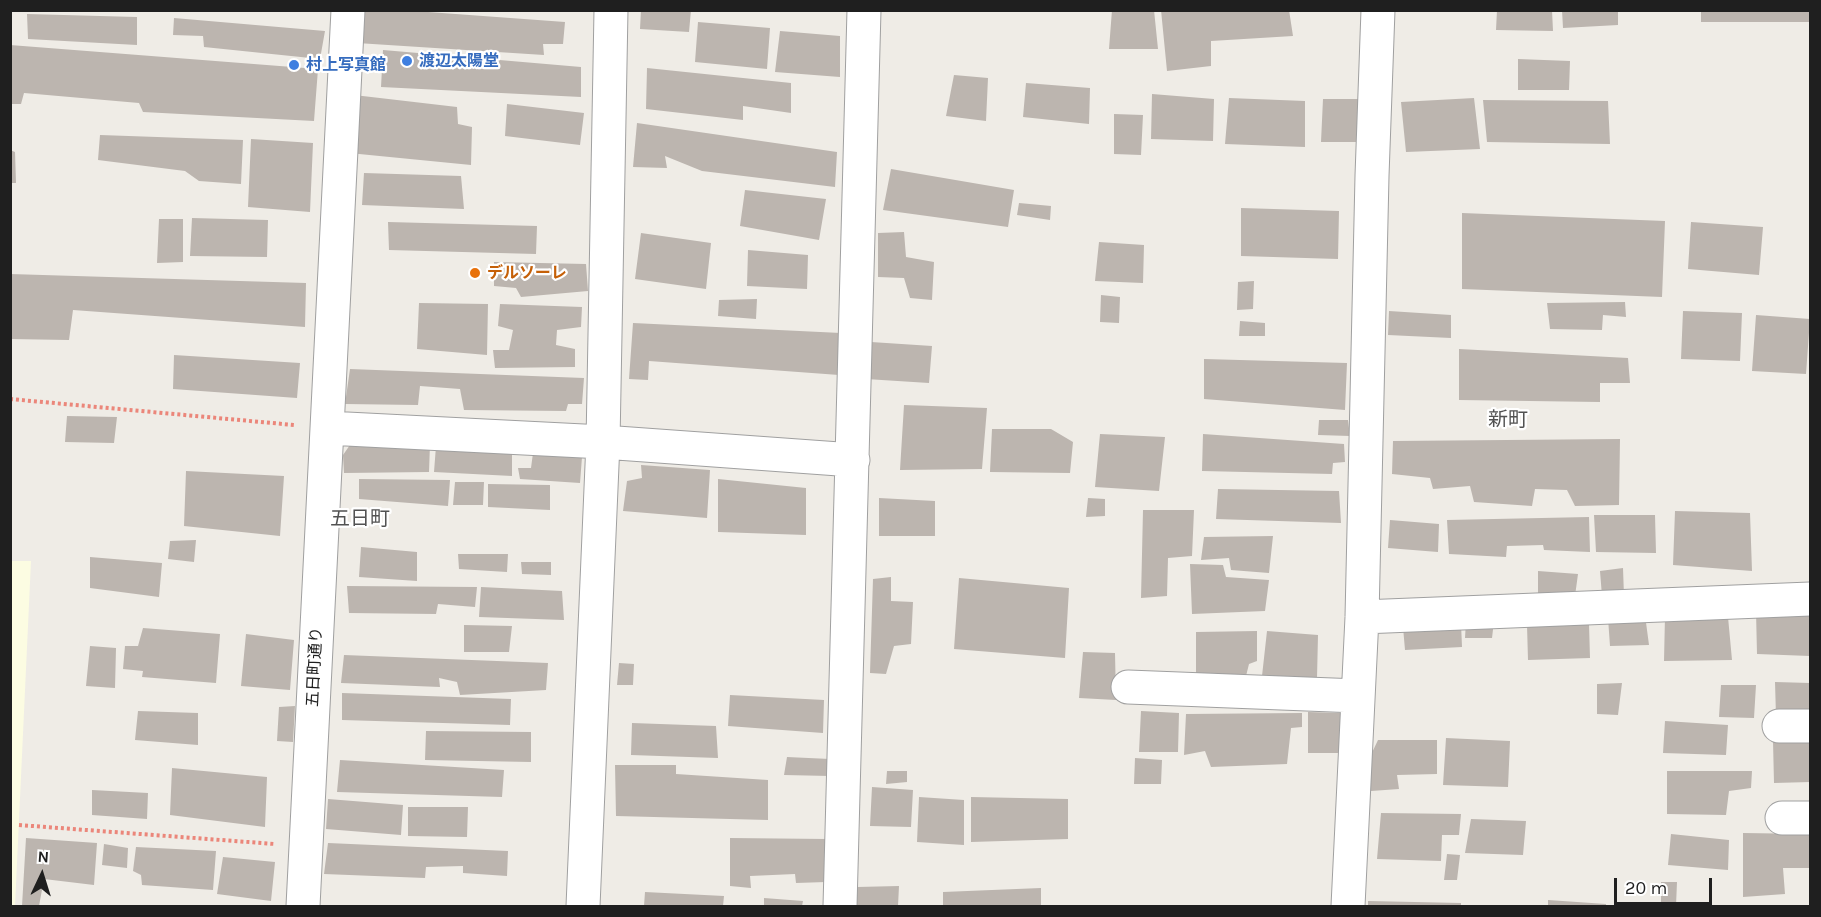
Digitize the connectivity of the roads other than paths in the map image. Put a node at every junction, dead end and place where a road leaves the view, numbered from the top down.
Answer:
1 (348, 10) edge
2 (611, 10) edge
3 (864, 10) edge
4 (1378, 10) edge
5 (327, 428) junction
6 (603, 442) junction
7 (853, 460) junction
8 (1810, 599) edge
9 (1362, 617) junction
10 (1128, 687) dead end
11 (1358, 696) junction
12 (303, 906) edge
13 (584, 906) edge
14 (840, 906) edge
15 (1348, 906) edge

1 - 5 street, 五日町通り
2 - 6 street
3 - 7 street
4 - 9 street
5 - 6 street
5 - 12 street, 五日町通り
6 - 7 street
6 - 13 street
7 - 14 street
8 - 9 street
9 - 11 street
10 - 11 street
11 - 15 street

